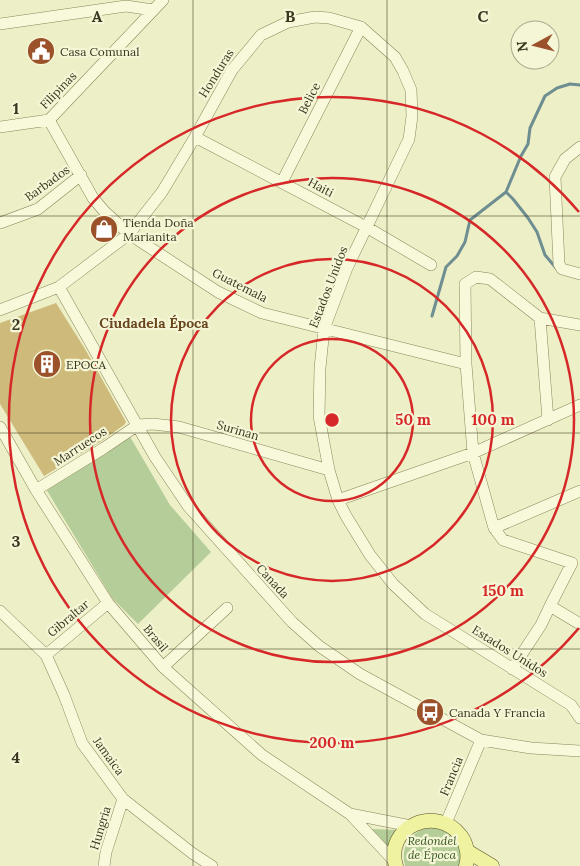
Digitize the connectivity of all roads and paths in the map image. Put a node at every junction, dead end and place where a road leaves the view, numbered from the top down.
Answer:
1 (163, 0) edge
2 (153, 10) junction
3 (0, 24) edge
4 (361, 27) junction
5 (411, 90) joint
6 (49, 120) junction
7 (0, 127) edge
8 (195, 137) junction
9 (580, 147) edge
10 (81, 174) junction
11 (282, 182) junction
12 (0, 223) edge
13 (368, 228) junction
14 (129, 234) junction
15 (431, 265) dead end
16 (580, 274) edge
17 (58, 287) junction
18 (0, 310) edge
19 (540, 318) junction
20 (580, 325) edge
21 (324, 329) junction
22 (466, 364) junction
23 (580, 405) edge
24 (548, 420) junction
25 (138, 425) junction
26 (0, 427) edge
27 (473, 453) junction
28 (329, 470) junction
29 (36, 490) junction
30 (580, 491) edge
31 (338, 500) junction
32 (494, 528) junction
33 (576, 564) edge
34 (108, 603) junction
35 (550, 606) junction
36 (227, 608) dead end
37 (0, 611) edge
38 (580, 624) edge
39 (46, 655) junction
40 (163, 668) junction
41 (512, 668) junction
42 (580, 718) edge
43 (481, 740) junction
44 (580, 751) edge
45 (123, 799) junction
46 (350, 814) junction
47 (446, 823) junction
48 (411, 826) junction
49 (467, 851) junction
50 (395, 863) edge
51 (104, 866) edge
52 (212, 866) edge
53 (466, 866) edge
54 (492, 866) edge

1 - 2 street, Filipinas
2 - 3 street
2 - 6 street, Filipinas
4 - 5 street, Honduras
4 - 8 street, Honduras
4 - 11 street, Belice
5 - 13 street, Estados Unidos
6 - 7 street, Filipinas
6 - 10 street, Guatemala
8 - 11 street, Haiti
8 - 14 street, Honduras
9 - 16 street
10 - 12 street, Barbados
10 - 14 street, Guatemala
11 - 13 street, Haiti
13 - 15 street, Haiti
13 - 21 street, Estados Unidos
14 - 17 street, Honduras
14 - 21 street, Guatemala
17 - 18 street, Honduras
17 - 25 street, Canada
19 - 20 street
19 - 22 street
19 - 24 street
21 - 22 street, Guatemala
21 - 28 street, Estados Unidos
22 - 27 street
23 - 24 street
24 - 27 street
25 - 28 street, Surinan
25 - 29 street, Marruecos
25 - 43 street, Canada
26 - 29 street, Brasil
27 - 31 street
27 - 32 street
28 - 31 street, Estados Unidos
29 - 34 street, Brasil
30 - 32 street
31 - 41 street, Estados Unidos
32 - 33 street
33 - 35 street
34 - 39 street, Gibraltar
34 - 40 street, Brasil
35 - 38 street
35 - 41 street
36 - 40 street
37 - 39 street, Jamaica
39 - 45 street, Jamaica
40 - 46 street, Brasil
41 - 42 street, Estados Unidos
43 - 44 street, Canada
43 - 47 street, Francia
45 - 51 street, Hungria
45 - 52 street, Jamaica
46 - 48 street, Brasil
46 - 50 street, Brasil
47 - 48 main road
47 - 49 main road
48 - 50 main road
49 - 53 main road
49 - 54 main road

